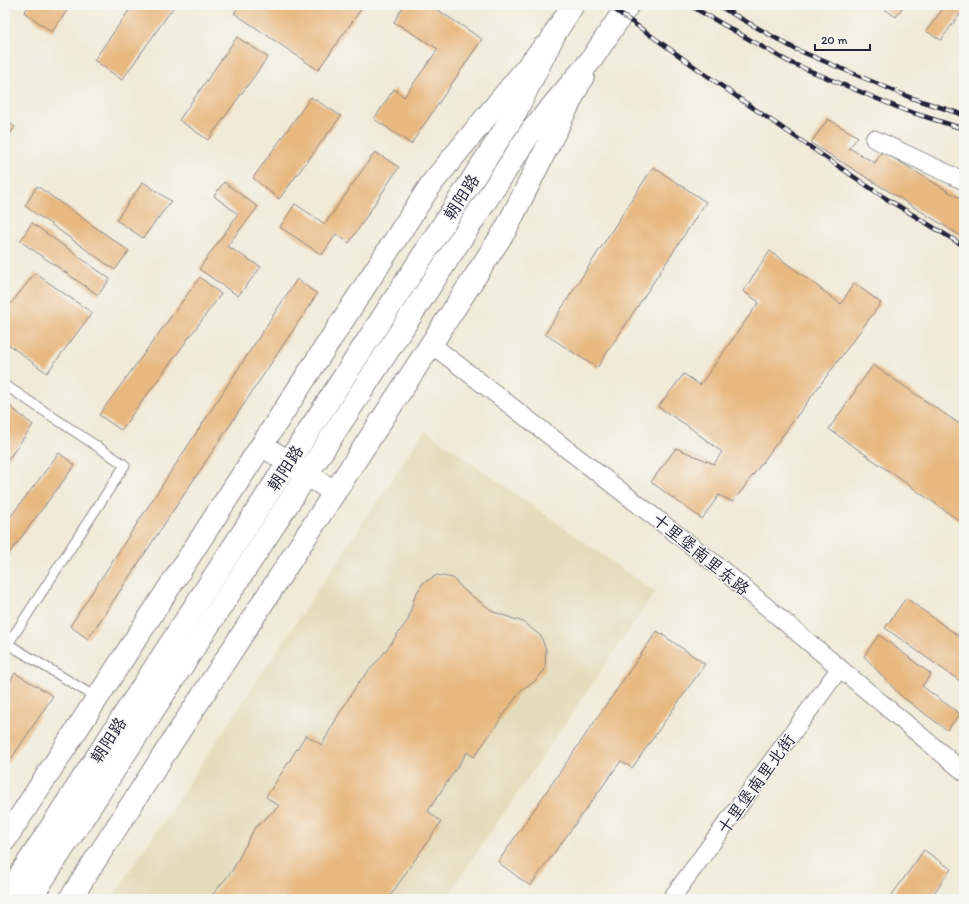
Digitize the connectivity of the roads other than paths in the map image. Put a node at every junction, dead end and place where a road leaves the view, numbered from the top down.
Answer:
1 (573, 5) edge
2 (628, 5) edge
3 (555, 33) junction
4 (591, 60) junction
5 (874, 139) dead end
6 (964, 181) edge
7 (431, 344) junction
8 (5, 386) edge
9 (262, 445) junction
10 (289, 462) junction
11 (308, 475) junction
12 (334, 492) junction
13 (840, 668) junction
14 (97, 698) junction
15 (964, 772) edge
16 (5, 840) edge
17 (5, 898) edge
18 (30, 899) edge
19 (70, 899) edge
20 (671, 899) edge

1 - 3 main road, 朝阳路
2 - 4 main road, 朝阳路
3 - 9 main road, 朝阳路
3 - 10 main road, 朝阳路
4 - 7 main road, 朝阳路
4 - 11 main road, 朝阳路
5 - 6 street
7 - 12 main road, 朝阳路
7 - 13 street, 十里堡南里东路
8 - 14 lane
9 - 10 main road
9 - 14 main road, 朝阳路
10 - 11 main road
10 - 17 main road, 朝阳路
11 - 12 main road
11 - 18 main road, 朝阳路
12 - 19 main road, 朝阳路
13 - 15 street, 十里堡南里东路
13 - 20 street, 十里堡南里北街
14 - 16 main road, 朝阳路

